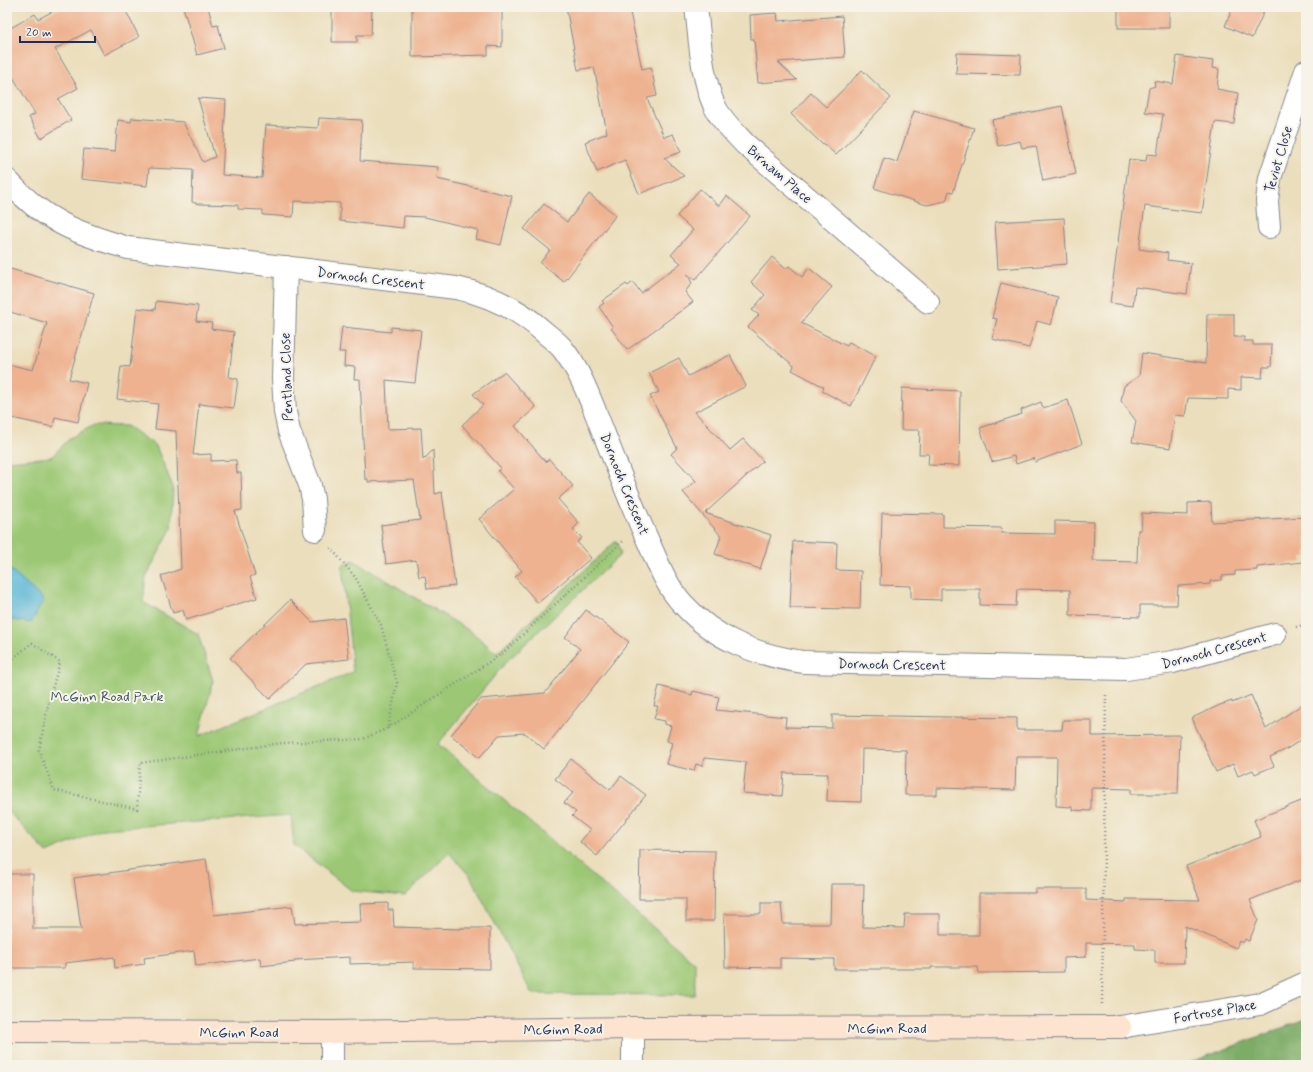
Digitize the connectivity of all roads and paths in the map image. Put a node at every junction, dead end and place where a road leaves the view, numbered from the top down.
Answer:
1 (696, 7) edge
2 (1306, 71) edge
3 (7, 180) edge
4 (1269, 227) dead end
5 (286, 267) junction
6 (928, 302) dead end
7 (640, 526) junction
8 (315, 530) joint
9 (1275, 634) dead end
10 (7, 663) edge
11 (1107, 669) junction
12 (388, 728) junction
13 (1306, 983) edge
14 (633, 1028) junction
15 (1111, 1028) junction
16 (7, 1031) edge
17 (332, 1032) junction
18 (332, 1065) edge
19 (633, 1065) edge

1 - 6 street, Birnam Place
2 - 4 street, Teviot Close
3 - 5 street, Dornoch Crescent
5 - 7 street, Dornoch Crescent
5 - 8 street, Pentland Close
7 - 11 street, Dornoch Crescent
7 - 12 path
8 - 12 path
9 - 11 street, Dornoch Crescent
10 - 12 path
11 - 15 path
13 - 15 street, Fortrose Place
14 - 15 street, McGinn Road
14 - 17 street, McGinn Road
14 - 19 street
16 - 17 street, McGinn Road
17 - 18 street

